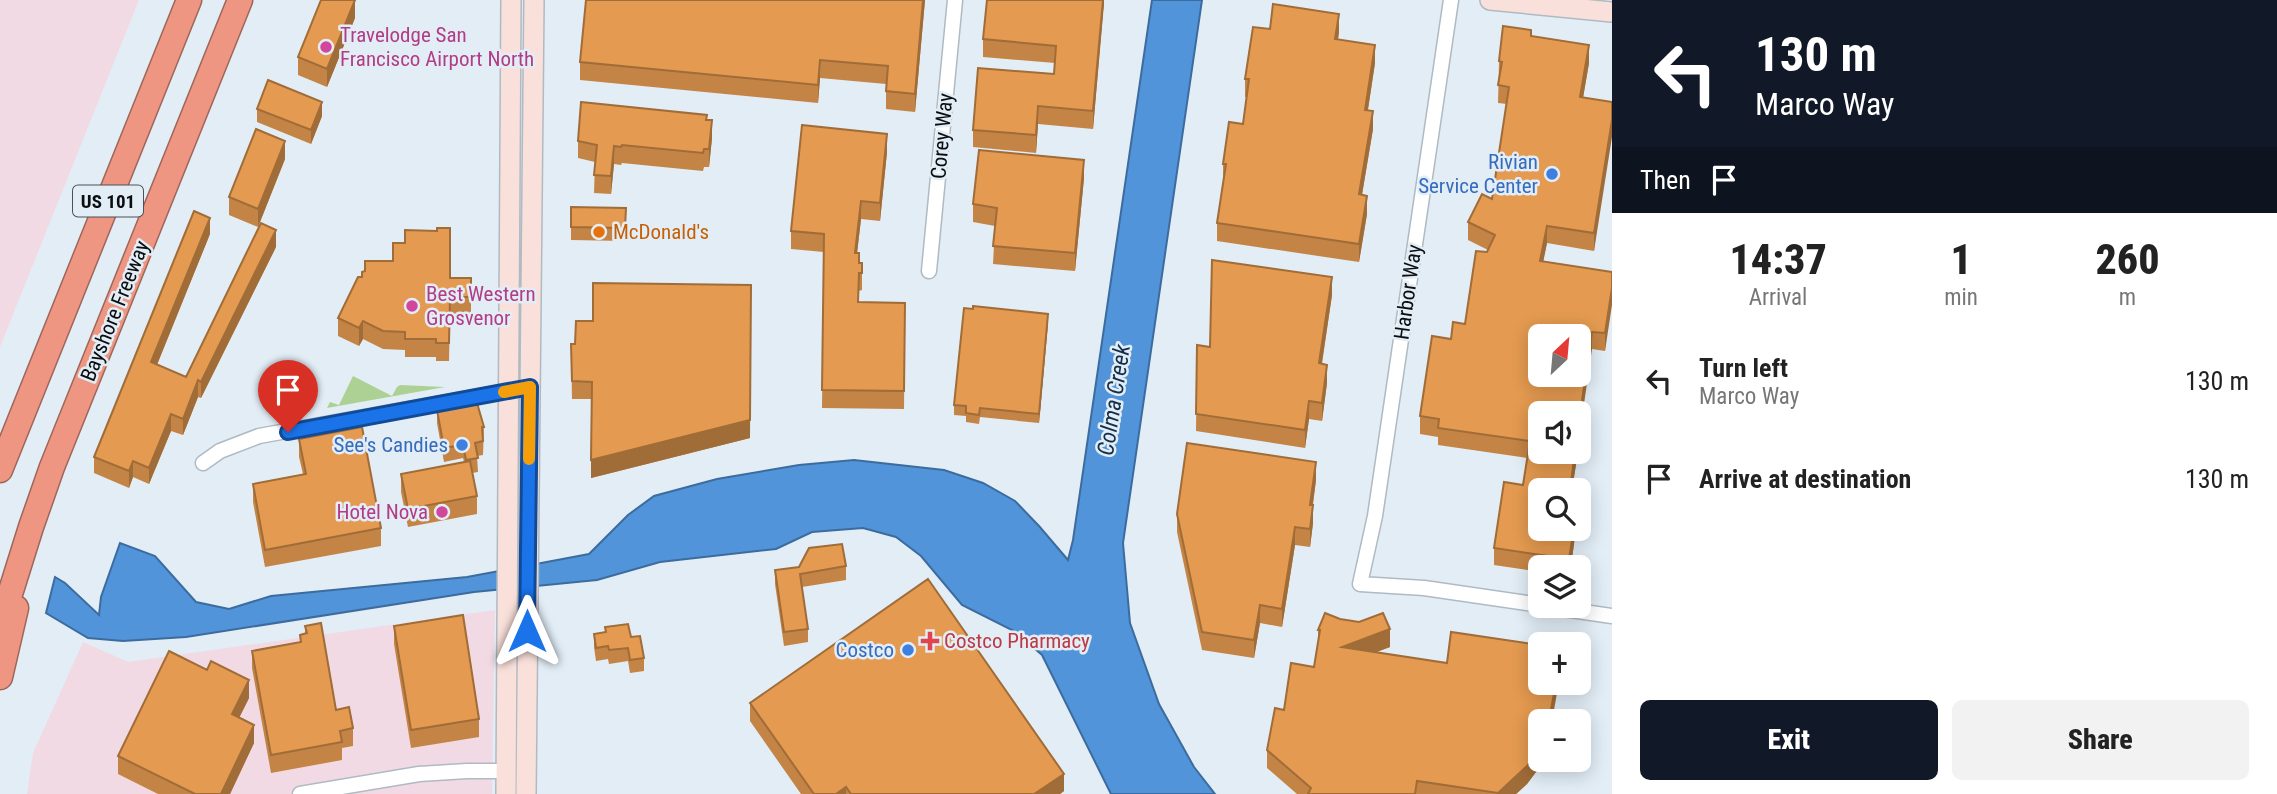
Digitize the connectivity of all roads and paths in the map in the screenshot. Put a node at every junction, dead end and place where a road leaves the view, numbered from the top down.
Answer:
1 (240, 0) edge
2 (258, 0) edge
3 (511, 0) edge
4 (534, 0) edge
5 (955, 0) edge
6 (1451, 0) edge
7 (1490, 0) edge
8 (186, 6) edge
9 (1612, 12) edge
10 (192, 119) junction
11 (929, 271) dead end
12 (530, 387) junction
13 (509, 391) junction
14 (76, 406) junction
15 (203, 463) dead end
16 (0, 470) edge
17 (1528, 603) edge
18 (1591, 613) edge
19 (1612, 616) edge
20 (0, 625) edge
21 (0, 677) edge
22 (506, 771) junction
23 (300, 794) edge
24 (506, 794) edge
25 (526, 794) edge

1 - 10 highway, Bayshore Freeway / US 101
2 - 10 highway
3 - 13 street
4 - 12 street
5 - 11 street, Corey Way
6 - 17 street, Harbor Way
7 - 9 street
8 - 16 highway, US 101
10 - 14 highway, Bayshore Freeway / US 101
12 - 13 street
12 - 25 street
13 - 15 street
13 - 22 street
14 - 20 highway, Bayshore Freeway / US 101
14 - 21 highway
18 - 19 street
22 - 23 street
22 - 24 street

